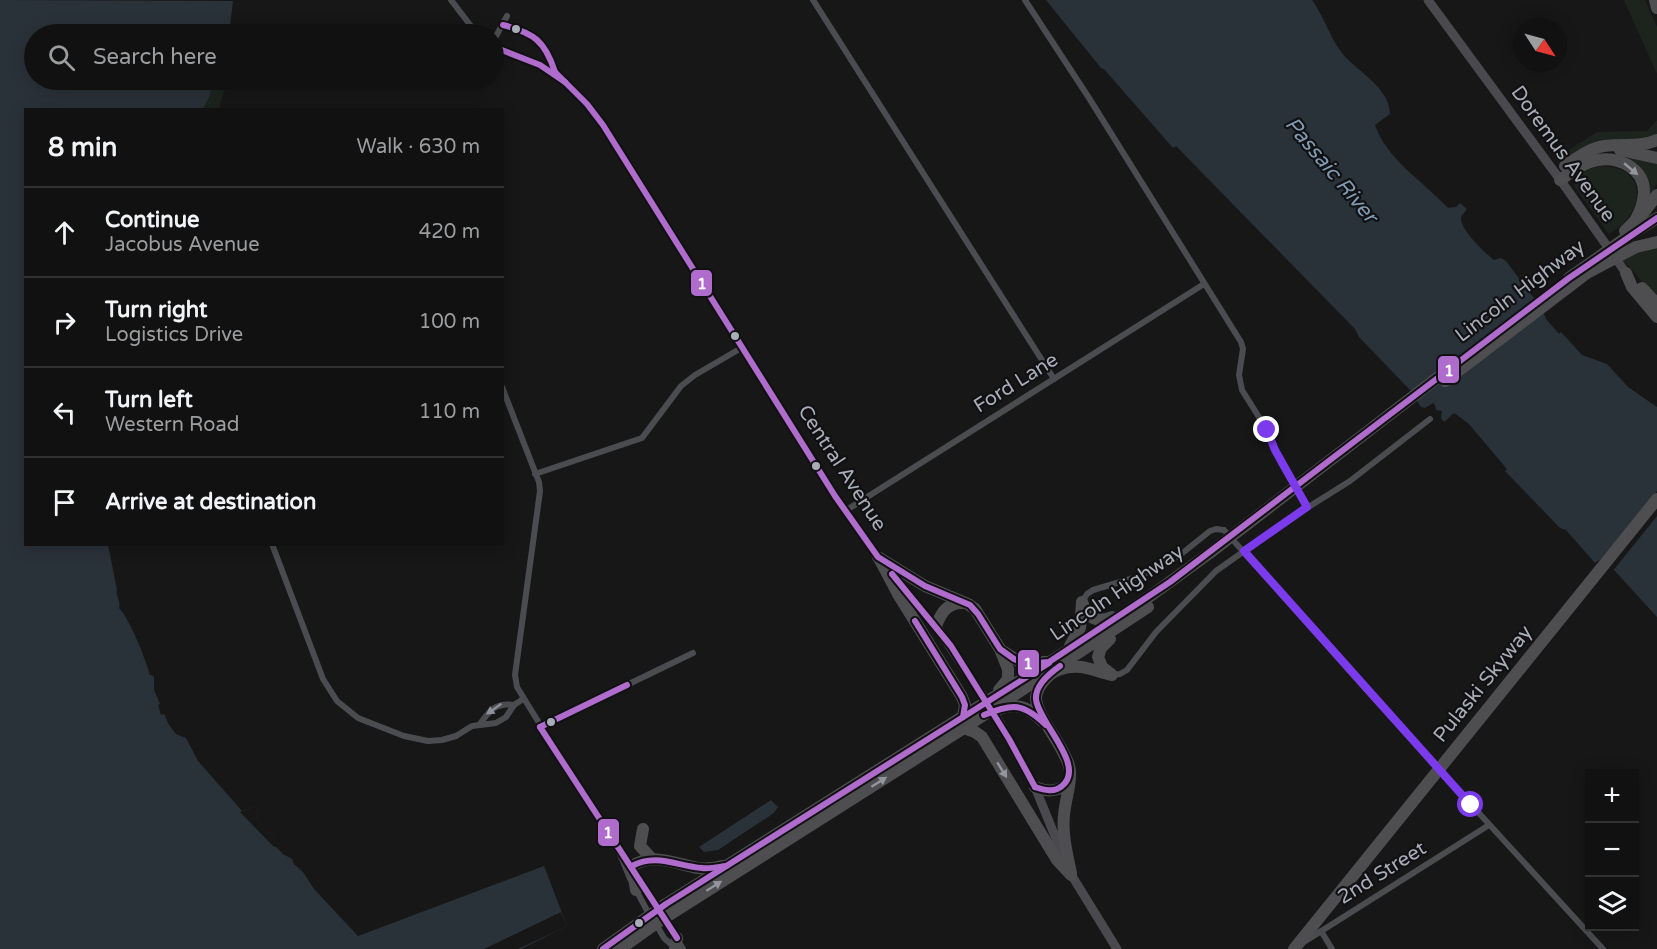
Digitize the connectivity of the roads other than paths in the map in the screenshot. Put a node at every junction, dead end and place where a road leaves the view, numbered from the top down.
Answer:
1 (451, 0) edge
2 (813, 0) edge
3 (1025, 0) edge
4 (1428, 0) edge
5 (1655, 0) edge
6 (1657, 8) edge
7 (507, 16) dead end
8 (469, 24) edge
9 (503, 24) edge
10 (504, 50) edge
11 (1657, 141) edge
12 (1590, 151) junction
13 (1657, 158) edge
14 (1558, 177) junction
15 (1657, 195) edge
16 (1657, 218) edge
17 (1657, 227) edge
18 (1631, 236) junction
19 (1657, 242) edge
20 (1626, 273) joint
21 (1204, 284) junction
22 (1651, 304) edge
23 (1657, 312) edge
24 (1657, 317) edge
25 (743, 347) junction
26 (1054, 379) junction
27 (504, 392) edge
28 (1430, 419) dead end
29 (535, 474) junction
30 (1657, 499) edge
31 (1307, 507) junction
32 (1657, 509) edge
33 (845, 511) junction
34 (273, 546) edge
35 (1244, 551) junction
36 (1213, 554) junction
37 (878, 557) junction
38 (1082, 602) junction
39 (962, 603) junction
40 (1129, 616) junction
41 (936, 626) junction
42 (1000, 649) junction
43 (1066, 651) junction
44 (693, 653) dead end
45 (1051, 667) junction
46 (1112, 675) junction
47 (987, 696) junction
48 (523, 699) junction
49 (514, 705) junction
50 (984, 714) junction
51 (963, 723) junction
52 (480, 724) junction
53 (1046, 726) junction
54 (540, 727) junction
55 (1070, 776) junction
56 (1035, 787) junction
57 (1489, 825) junction
58 (643, 829) dead end
59 (617, 845) junction
60 (652, 859) junction
61 (632, 866) junction
62 (726, 866) junction
63 (1071, 875) junction
64 (636, 890) junction
65 (657, 916) junction
66 (1321, 931) junction
67 (677, 947) edge
68 (603, 949) edge
69 (620, 949) edge
70 (1117, 949) edge
71 (1294, 949) edge
72 (1302, 949) edge
73 (1332, 949) edge
74 (1603, 949) edge

1 - 8 street
2 - 26 street
3 - 21 street
4 - 14 main road, Doremus Avenue
5 - 6 highway
7 - 9 street
10 - 25 street, Central Avenue
11 - 12 highway
12 - 13 highway
12 - 14 highway
14 -> 18 highway
14 - 20 main road, Doremus Avenue
15 - 18 highway
16 - 18 highway
17 - 18 highway
18 - 19 highway
18 - 36 highway, Lincoln Highway, bridge
18 - 36 highway, Lincoln Highway, bridge
20 - 22 highway
21 - 26 street, Ford Lane
21 - 31 street
22 - 23 highway
22 - 24 highway
25 - 29 street
25 - 33 street, Central Avenue
26 - 33 street, Ford Lane
27 - 29 street
28 - 31 street
29 - 48 street
30 - 71 highway, Pulaski Skyway, bridge
31 - 35 street
32 - 72 highway, Pulaski Skyway
33 - 37 street, Central Avenue
34 - 52 street
35 - 38 street
35 - 46 street
35 - 57 street
36 - 40 highway, Lincoln Highway
37 - 39 highway
37 - 41 street, Central Avenue
37 - 51 highway
38 - 40 highway
38 - 43 highway
39 - 41 highway
39 - 42 highway
40 - 43 highway, Lincoln Highway
40 - 45 highway, Lincoln Highway
40 - 46 highway
41 - 47 main road, Central Avenue
42 - 45 highway
42 - 47 highway
43 - 45 highway, Lincoln Highway
44 - 54 street
45 - 46 highway
45 - 47 highway, Lincoln Highway
45 - 50 highway, Lincoln Highway
45 - 53 highway
47 - 51 highway, Lincoln Highway
47 - 56 main road, Central Avenue, bridge
48 - 49 street
48 - 54 street
49 - 52 street
49 -> 52 street
50 - 51 highway, Lincoln Highway
50 - 53 highway
51 - 62 highway, Lincoln Highway
51 -> 63 highway
65 -> 51 highway, Lincoln Highway
53 - 55 highway
54 - 59 street
55 - 56 highway
55 - 63 highway
56 - 63 main road, Central Avenue
57 - 66 street, 2nd Street
57 - 74 street
58 - 60 highway
59 - 61 street
59 - 64 street
60 - 61 highway
60 - 62 highway
61 - 64 highway
61 - 65 street
62 - 65 highway, Lincoln Highway
63 - 70 main road, Central Avenue
64 - 65 street
65 - 67 street
65 - 67 street
65 - 68 highway, Lincoln Highway
65 - 69 highway, Lincoln Highway
66 - 71 street, 2nd Street
66 - 73 street

